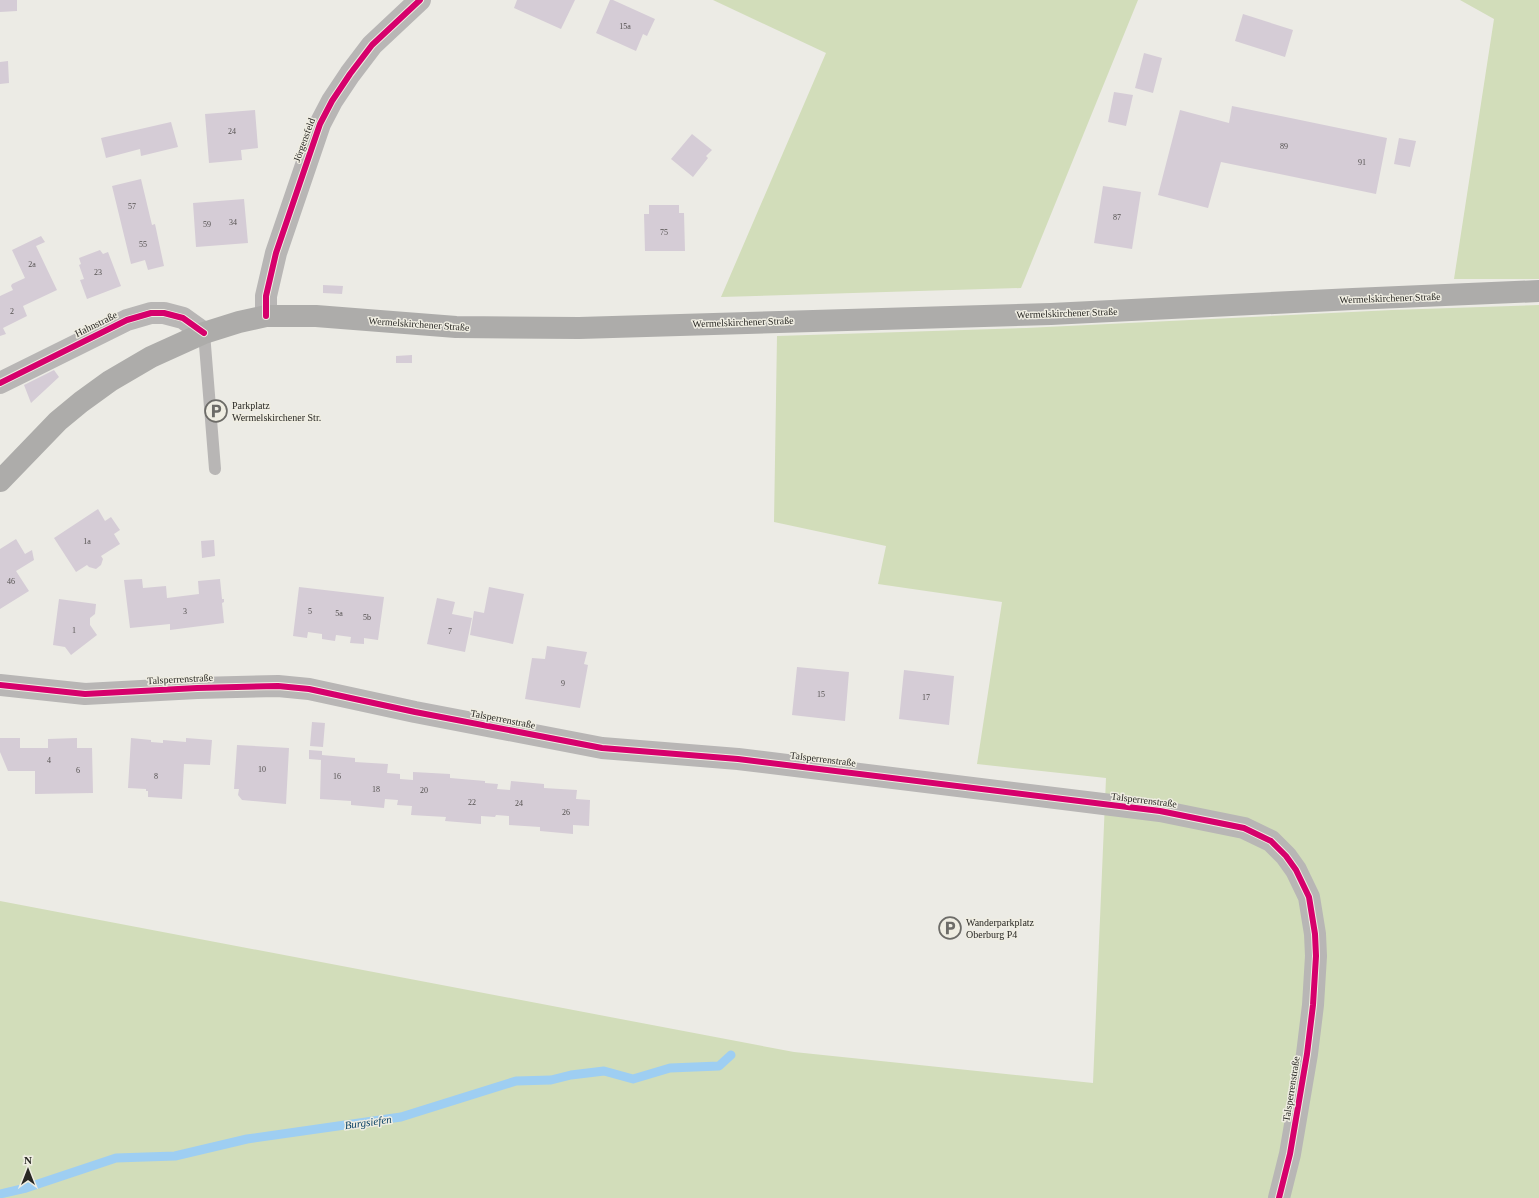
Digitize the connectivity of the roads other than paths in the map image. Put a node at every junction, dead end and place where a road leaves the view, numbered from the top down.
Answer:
1 (420, 0) edge
2 (1539, 292) edge
3 (266, 316) junction
4 (204, 333) junction
5 (0, 383) edge
6 (215, 469) dead end
7 (0, 481) edge
8 (0, 686) edge
9 (1279, 1198) edge

1 - 3 street, Jörgensfeld
2 - 3 main road, Wermelskirchener Straße
3 - 4 main road, Wermelskirchener Straße
4 - 5 street, Hahnstraße
4 - 6 lane
4 - 7 main road, Wermelskirchener Straße
8 - 9 street, Talsperrenstraße

